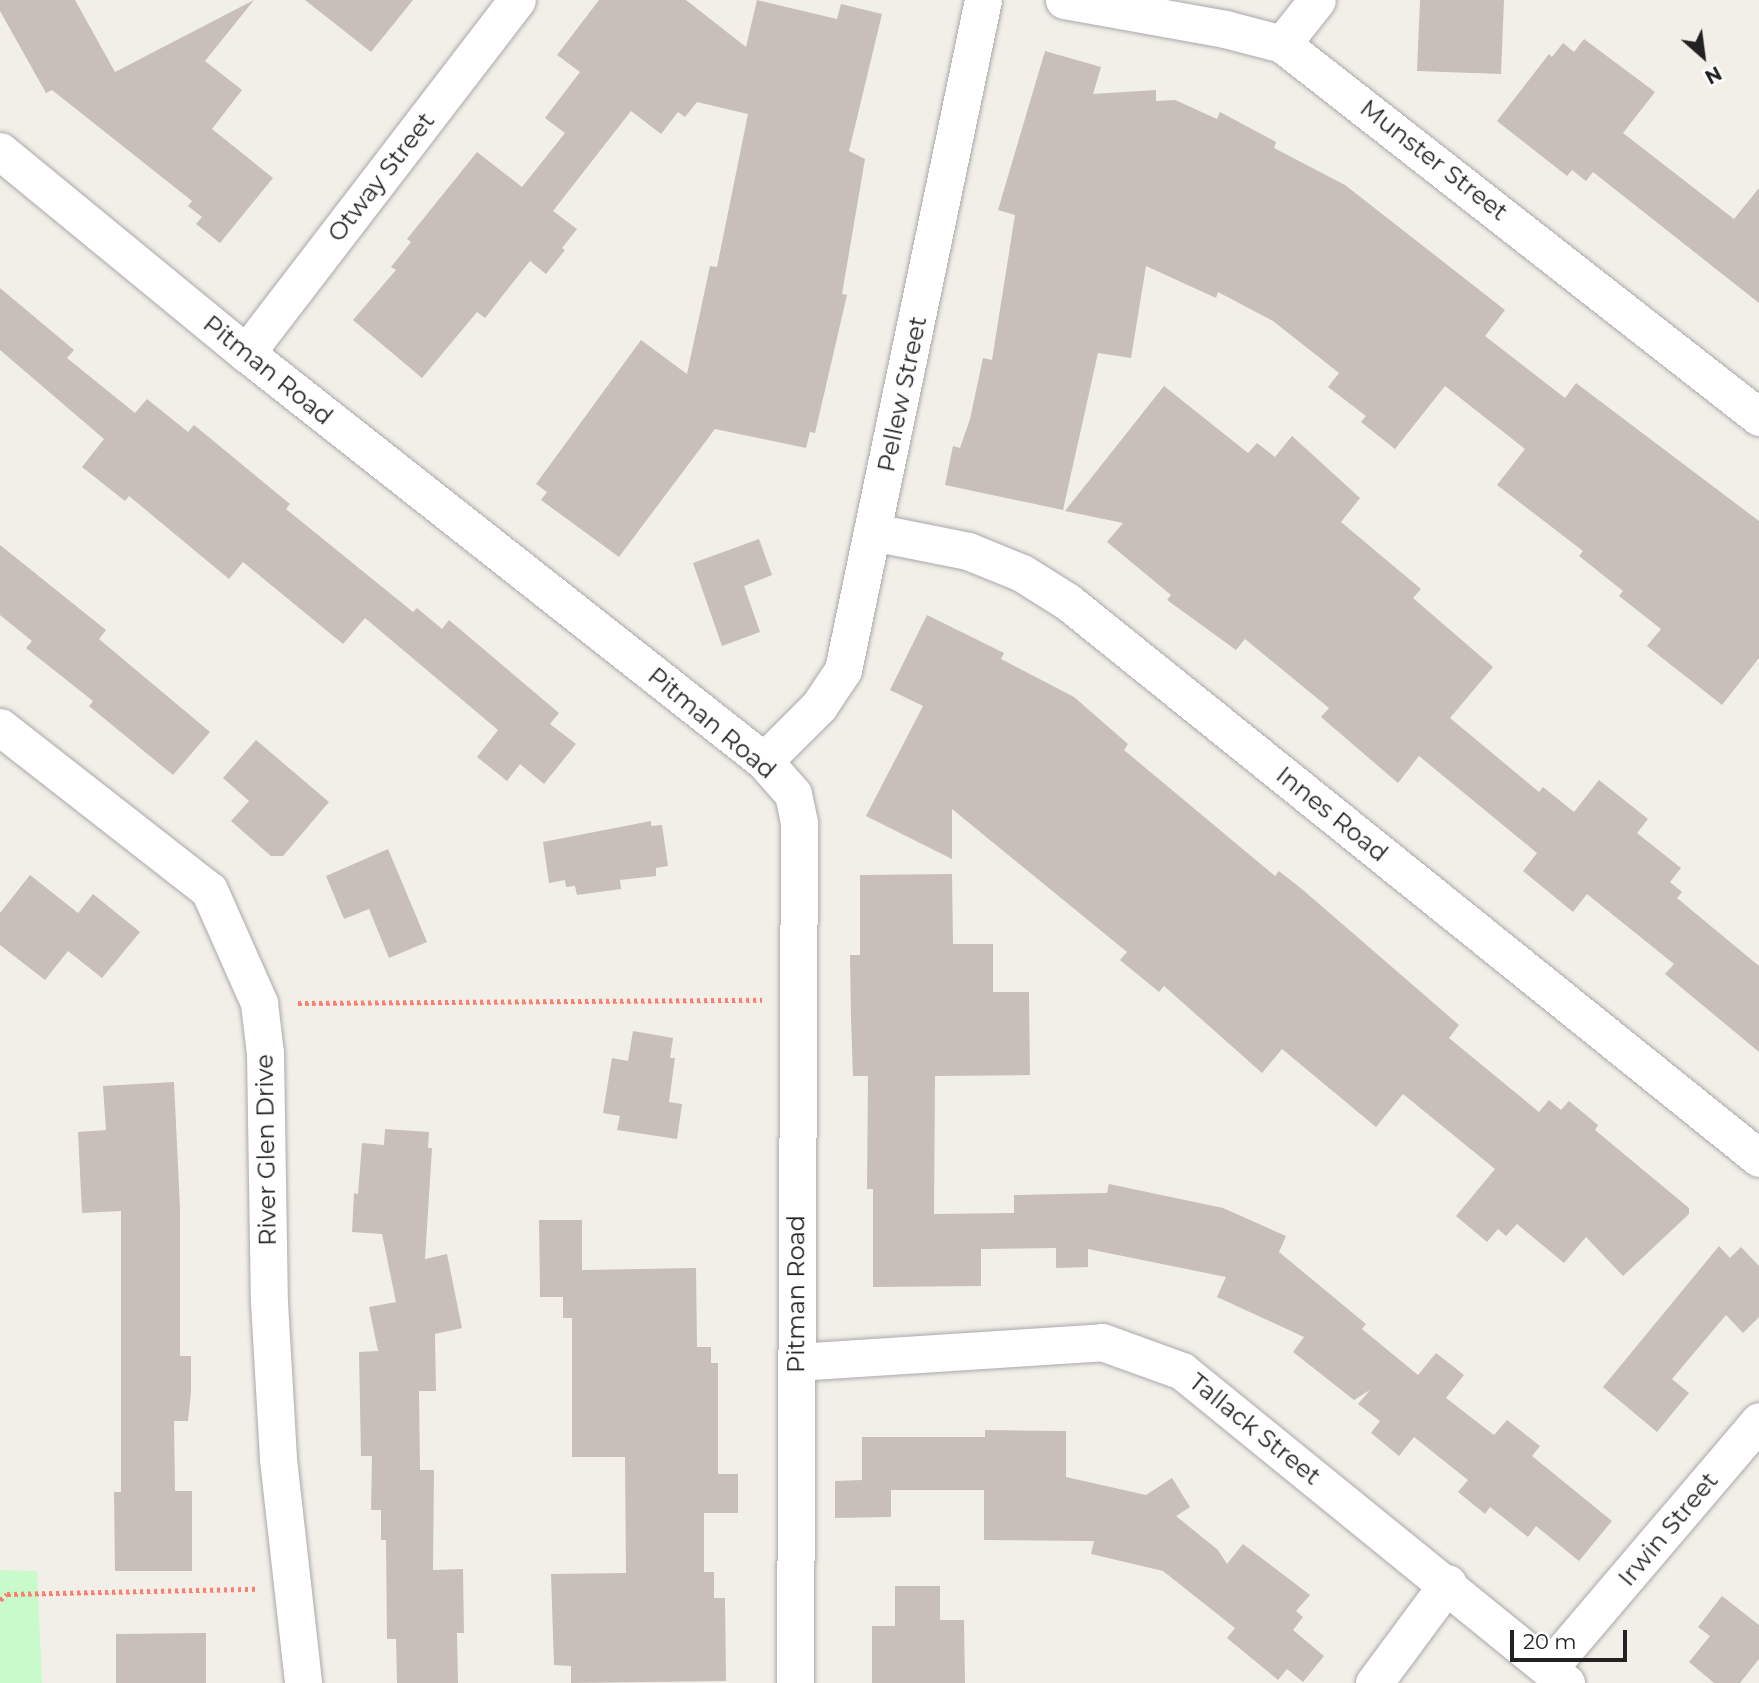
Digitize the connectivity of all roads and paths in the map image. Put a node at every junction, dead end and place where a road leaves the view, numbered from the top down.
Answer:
1 (517, 0) edge
2 (983, 0) edge
3 (1064, 0) edge
4 (1317, 0) edge
5 (1282, 44) junction
6 (0, 151) edge
7 (246, 353) junction
8 (1759, 417) edge
9 (873, 532) junction
10 (0, 727) edge
11 (764, 761) junction
12 (797, 1000) junction
13 (259, 1003) junction
14 (1759, 1158) edge
15 (796, 1362) junction
16 (1759, 1421) edge
17 (1448, 1583) junction
18 (291, 1588) junction
19 (0, 1600) edge
20 (1558, 1676) edge
21 (303, 1683) edge
22 (795, 1683) edge
23 (1374, 1683) edge

1 - 7 street, Otway Street
2 - 9 street, Pellew Street
3 - 5 street, Munster Street
4 - 5 street
5 - 8 street, Munster Street
6 - 7 street, Pitman Road
7 - 11 street, Pitman Road
9 - 11 street, Pellew Street
9 - 14 street, Innes Road
10 - 13 street, River Glen Drive
11 - 12 street, Pitman Road
12 - 13 path
12 - 15 street, Pitman Road
13 - 18 street, River Glen Drive
15 - 17 street, Tallack Street
15 - 22 street, Pitman Road
16 - 20 street, Irwin Street
17 - 20 street, Tallack Street
17 - 23 street
18 - 19 path
18 - 21 street, River Glen Drive

